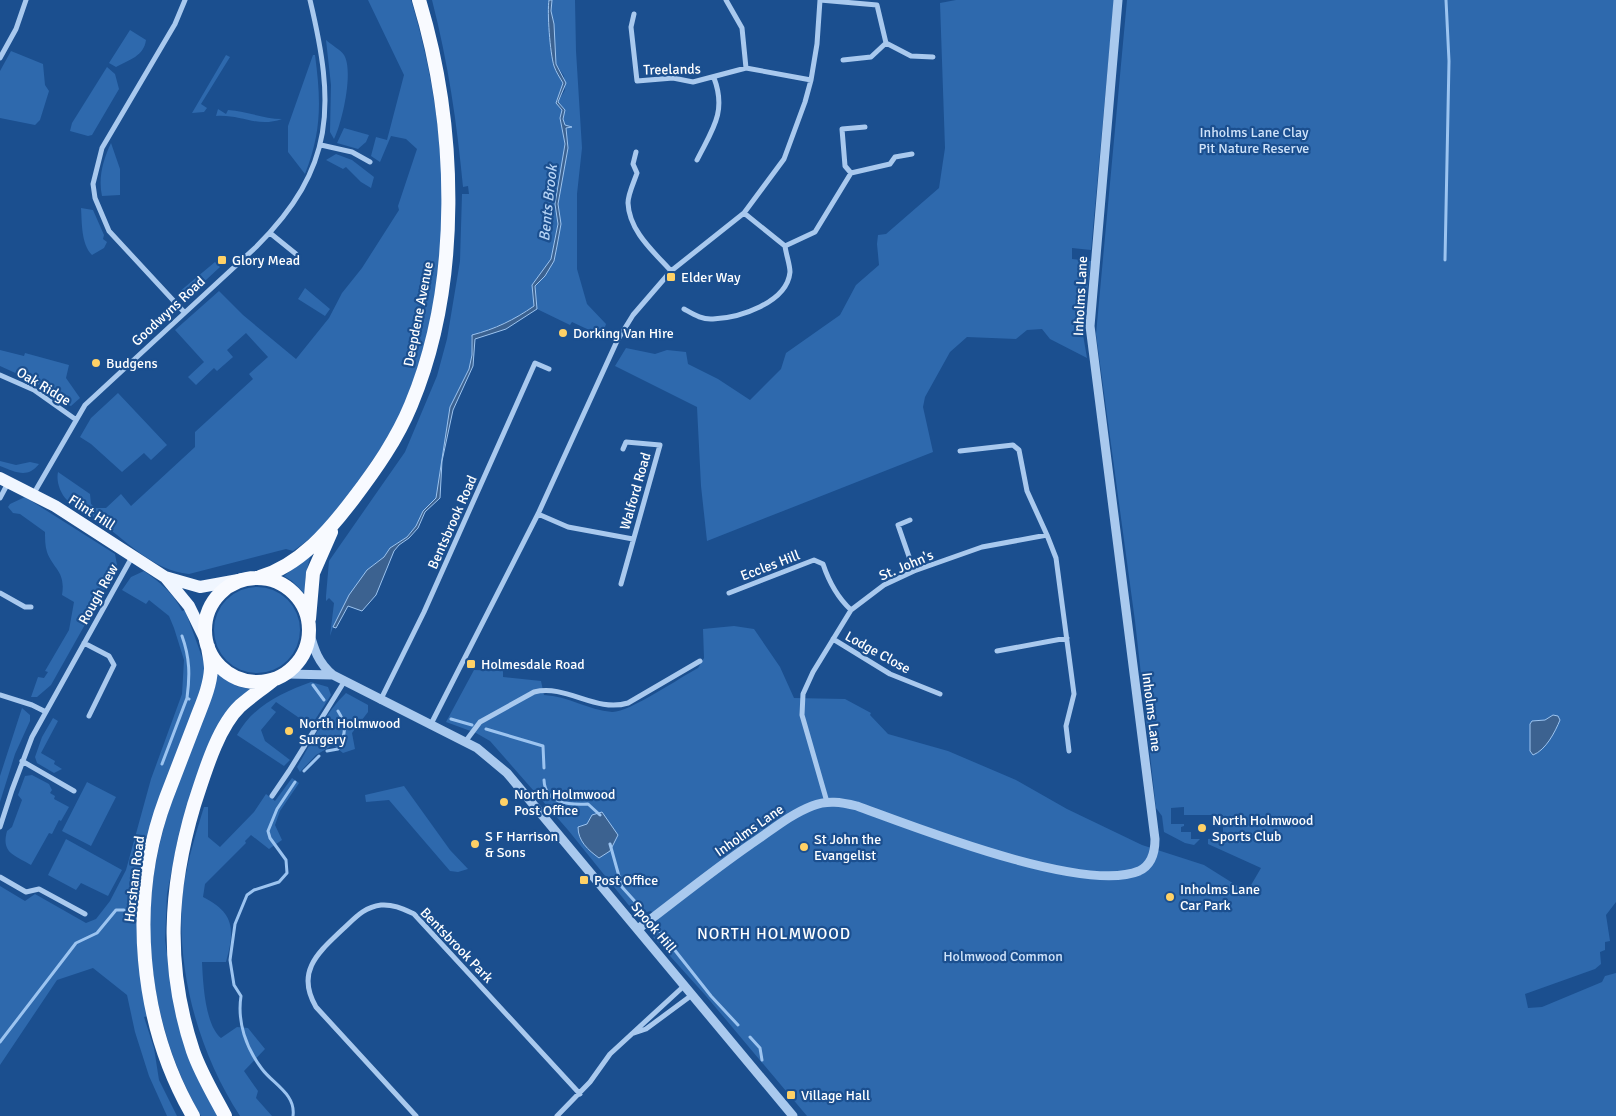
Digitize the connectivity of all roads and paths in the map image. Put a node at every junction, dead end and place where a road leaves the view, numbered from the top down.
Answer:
1 (26, 0) edge
2 (185, 0) edge
3 (310, 0) edge
4 (419, 0) edge
5 (726, 0) edge
6 (820, 0) edge
7 (1118, 0) edge
8 (634, 14) dead end
9 (886, 43) junction
10 (934, 57) dead end
11 (0, 58) edge
12 (843, 60) dead end
13 (746, 68) junction
14 (714, 78) junction
15 (811, 80) junction
16 (865, 127) dead end
17 (321, 144) junction
18 (636, 152) dead end
19 (912, 154) dead end
20 (697, 160) dead end
21 (370, 162) dead end
22 (851, 172) junction
23 (744, 214) junction
24 (270, 233) junction
25 (785, 246) junction
26 (296, 254) dead end
27 (671, 271) junction
28 (684, 309) dead end
29 (184, 312) junction
30 (548, 369) dead end
31 (0, 375) edge
32 (75, 419) junction
33 (623, 449) dead end
34 (960, 451) dead end
35 (5, 479) edge
36 (34, 493) junction
37 (0, 498) edge
38 (538, 514) junction
39 (910, 520) dead end
40 (336, 522) junction
41 (1047, 535) junction
42 (633, 539) junction
43 (132, 557) junction
44 (914, 571) junction
45 (165, 577) junction
46 (260, 577) junction
47 (244, 579) junction
48 (621, 584) dead end
49 (0, 593) edge
50 (729, 593) dead end
51 (31, 607) dead end
52 (851, 610) junction
53 (309, 629) junction
54 (1067, 638) junction
55 (833, 639) junction
56 (84, 643) junction
57 (207, 644) junction
58 (997, 651) dead end
59 (700, 661) dead end
60 (287, 674) junction
61 (333, 675) junction
62 (273, 680) junction
63 (344, 682) junction
64 (940, 694) dead end
65 (0, 695) edge
66 (380, 701) junction
67 (46, 712) junction
68 (89, 716) dead end
69 (430, 726) junction
70 (465, 742) junction
71 (1069, 751) dead end
72 (22, 762) junction
73 (74, 790) dead end
74 (272, 796) dead end
75 (827, 802) junction
76 (0, 828) edge
77 (0, 877) edge
78 (85, 914) dead end
79 (638, 929) junction
80 (685, 985) junction
81 (692, 995) junction
82 (633, 1034) junction
83 (580, 1094) junction
84 (192, 1116) edge
85 (225, 1116) edge
86 (416, 1116) edge
87 (557, 1116) edge
88 (793, 1116) edge

1 - 11 street
2 - 29 street
3 - 17 street, Goodwyns Road
4 - 40 highway, Deepdene Avenue
5 - 13 street
6 - 9 street
6 - 15 street
7 - 75 street, Inholms Lane
8 - 14 street, Treelands
9 - 10 street
9 - 12 street
13 - 14 street, Treelands
13 - 15 street, Treelands
14 - 20 street, Treelands
15 - 23 street
16 - 22 street
17 - 21 street
17 - 24 street, Goodwyns Road
18 - 27 street
19 - 22 street
22 - 25 street
23 - 25 street
23 - 27 street
24 - 26 street
24 - 29 street, Goodwyns Road
25 - 28 street
27 - 38 street
29 - 32 street, Goodwyns Road
30 - 66 street, Bentsbrook Road
31 - 32 street, Oak Ridge
32 - 36 street, Goodwyns Road
33 - 42 street, Walford Road
34 - 41 street
35 - 36 main road, Flint Hill
35 - 37 street
36 - 43 main road, Flint Hill
38 - 42 street
38 - 69 street
39 - 44 street
40 - 46 highway, Deepdene Avenue
40 - 53 highway, Deepdene Avenue
41 - 44 street, St. John's
41 - 54 street
42 - 48 street, Walford Road
43 - 45 main road, Flint Hill
43 - 56 street, Rough Rew
44 - 52 street, St. John's
45 - 47 main road, Flint Hill
45 - 57 main road, Flint Hill
46 - 47 highway
46 - 53 highway
47 - 57 highway
49 - 51 street
50 - 52 street, Eccles Hill
52 - 55 street, St. John's
53 - 60 highway
53 - 61 street, Spook Hill
54 - 58 street
54 - 71 street
55 - 64 street, Lodge Close
55 - 75 street, St. John's
56 - 67 street, Rough Rew
56 - 68 street, Rough Rew
57 - 62 highway
57 - 84 highway, Horsham Road
59 - 70 street
60 - 61 street
60 - 62 highway
61 - 63 street, Spook Hill
62 - 85 highway
63 - 66 street, Spook Hill
63 - 74 street
65 - 67 street
66 - 69 street, Spook Hill
67 - 72 street, Rough Rew
69 - 70 street, Spook Hill
70 - 79 street, Spook Hill
72 - 73 street
72 - 76 street, Rough Rew
75 - 79 street, Inholms Lane
77 - 78 street
79 - 80 street, Spook Hill
80 - 81 street, Spook Hill
80 - 82 street
81 - 82 street
81 - 88 street, Spook Hill
82 - 83 street
83 - 86 street, Bentsbrook Park
83 - 87 street

